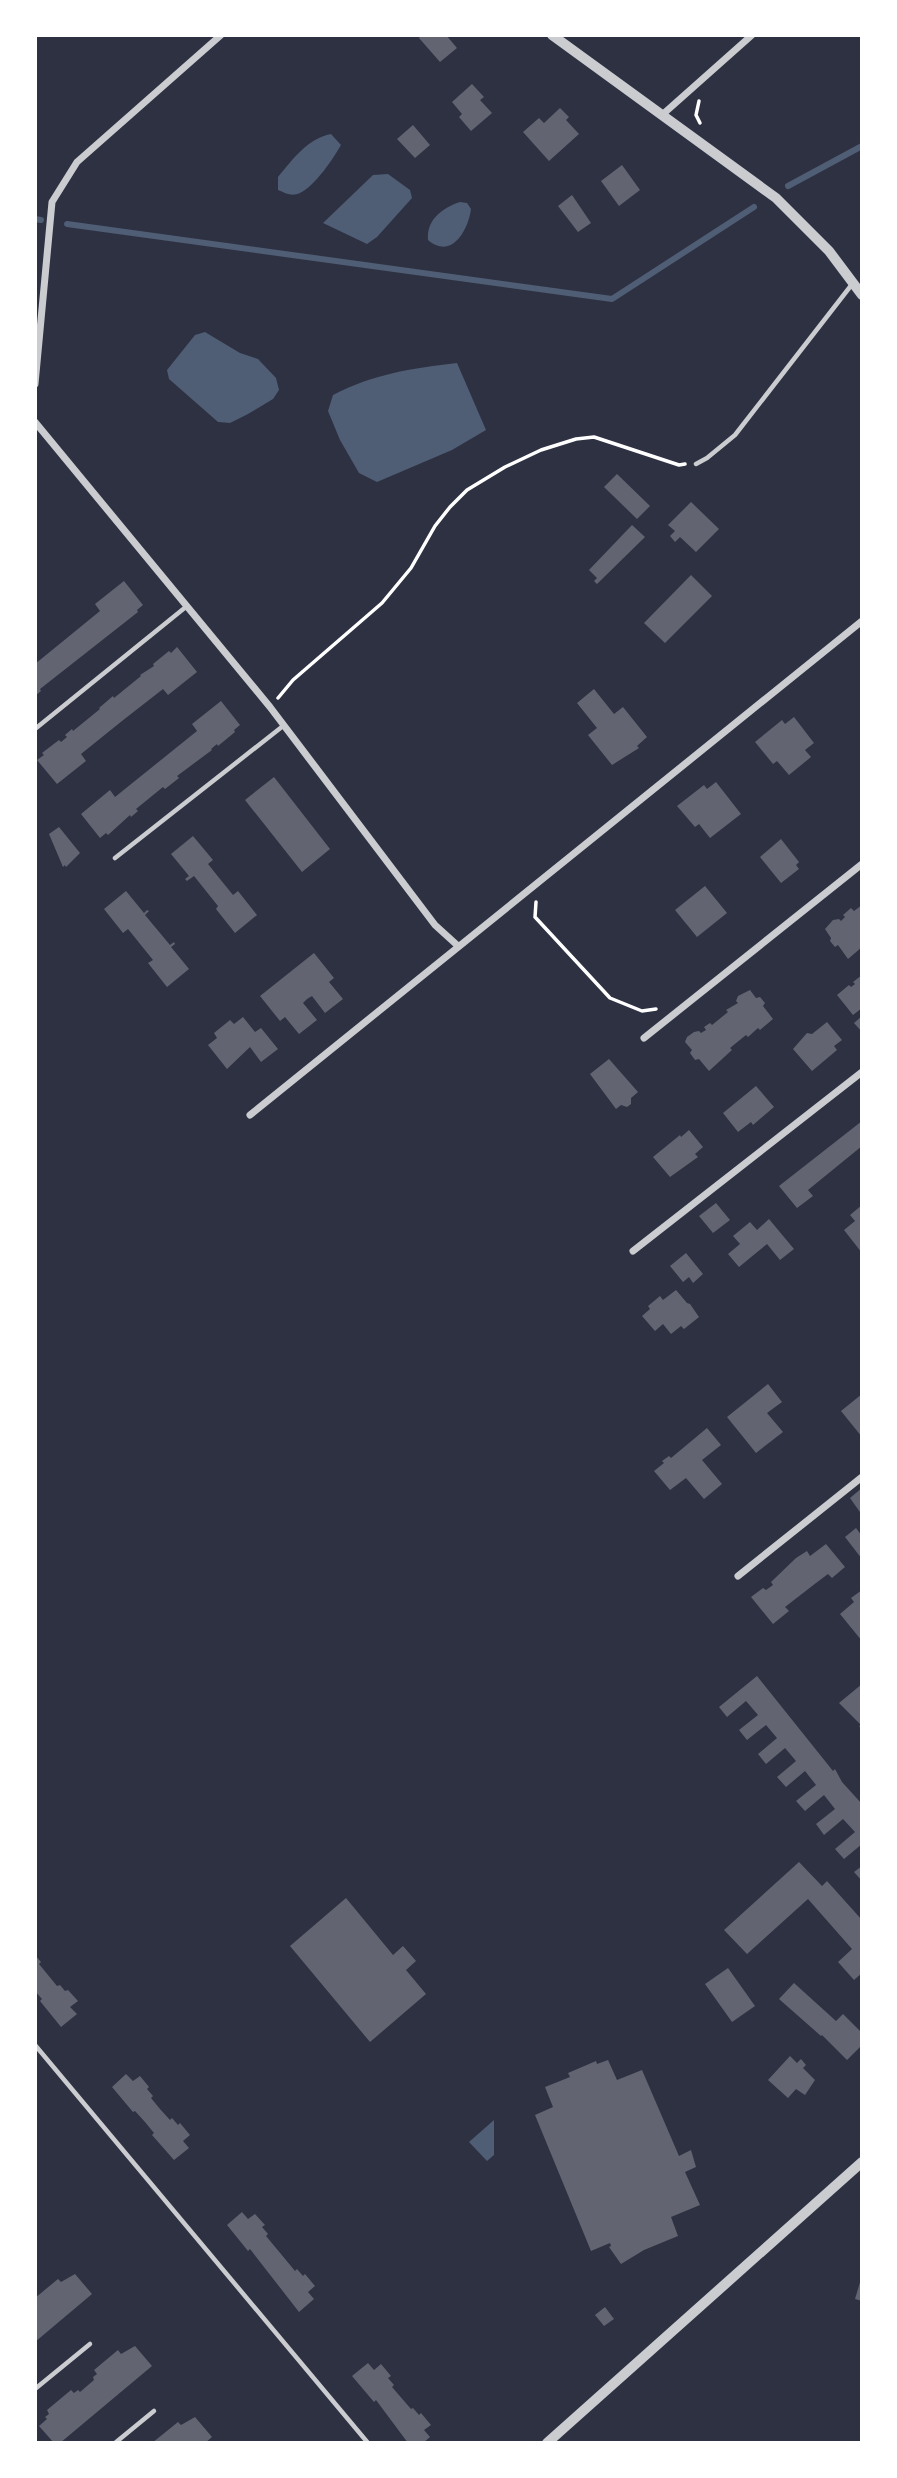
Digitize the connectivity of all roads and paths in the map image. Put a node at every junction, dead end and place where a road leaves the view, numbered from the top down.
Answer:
1 (221, 35) edge
2 (552, 35) edge
3 (752, 35) edge
4 (663, 115) junction
5 (853, 282) junction
6 (862, 295) edge
7 (35, 384) edge
8 (35, 422) edge
9 (696, 464) joint
10 (187, 606) junction
11 (862, 621) edge
12 (271, 707) junction
13 (283, 726) junction
14 (35, 729) edge
15 (115, 858) dead end
16 (862, 864) edge
17 (538, 881) junction
18 (457, 946) junction
19 (686, 1005) junction
20 (644, 1038) dead end
21 (862, 1072) edge
22 (250, 1115) dead end
23 (633, 1251) dead end
24 (862, 1477) edge
25 (737, 1576) dead end
26 (35, 2045) edge
27 (862, 2162) edge
28 (90, 2344) dead end
29 (35, 2389) edge
30 (154, 2411) dead end
31 (115, 2443) edge
32 (368, 2443) edge
33 (547, 2443) edge

1 - 7 street
2 - 4 street
3 - 4 street
4 - 5 street
5 - 6 street
5 - 9 lane
8 - 10 street
9 - 12 path
10 - 12 street
10 - 14 lane
11 - 17 street
12 - 13 street
13 - 15 lane
13 - 18 street
16 - 19 street
17 - 18 street
17 - 19 path
18 - 22 street
19 - 20 street
21 - 23 street
24 - 25 street
26 - 32 lane
27 - 33 street
28 - 29 lane
30 - 31 lane

